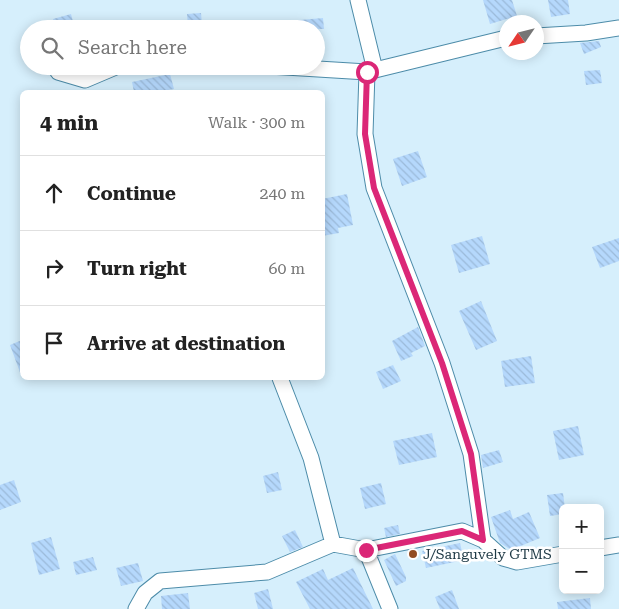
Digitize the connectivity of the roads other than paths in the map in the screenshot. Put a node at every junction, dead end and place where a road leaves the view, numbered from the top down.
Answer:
1 (358, 0) edge
2 (619, 28) edge
3 (544, 36) edge
4 (499, 40) edge
5 (325, 69) edge
6 (371, 71) junction
7 (68, 75) edge
8 (97, 75) edge
9 (281, 380) edge
10 (483, 540) junction
11 (333, 544) junction
12 (619, 545) edge
13 (604, 547) edge
14 (366, 550) junction
15 (559, 555) edge
16 (136, 609) edge
17 (390, 609) edge

1 - 6 street
2 - 3 street
4 - 6 street
5 - 6 street
6 - 10 street
7 - 8 street
9 - 11 street
10 - 14 street
10 - 15 street
11 - 14 street
11 - 16 street
12 - 13 street
14 - 17 street

